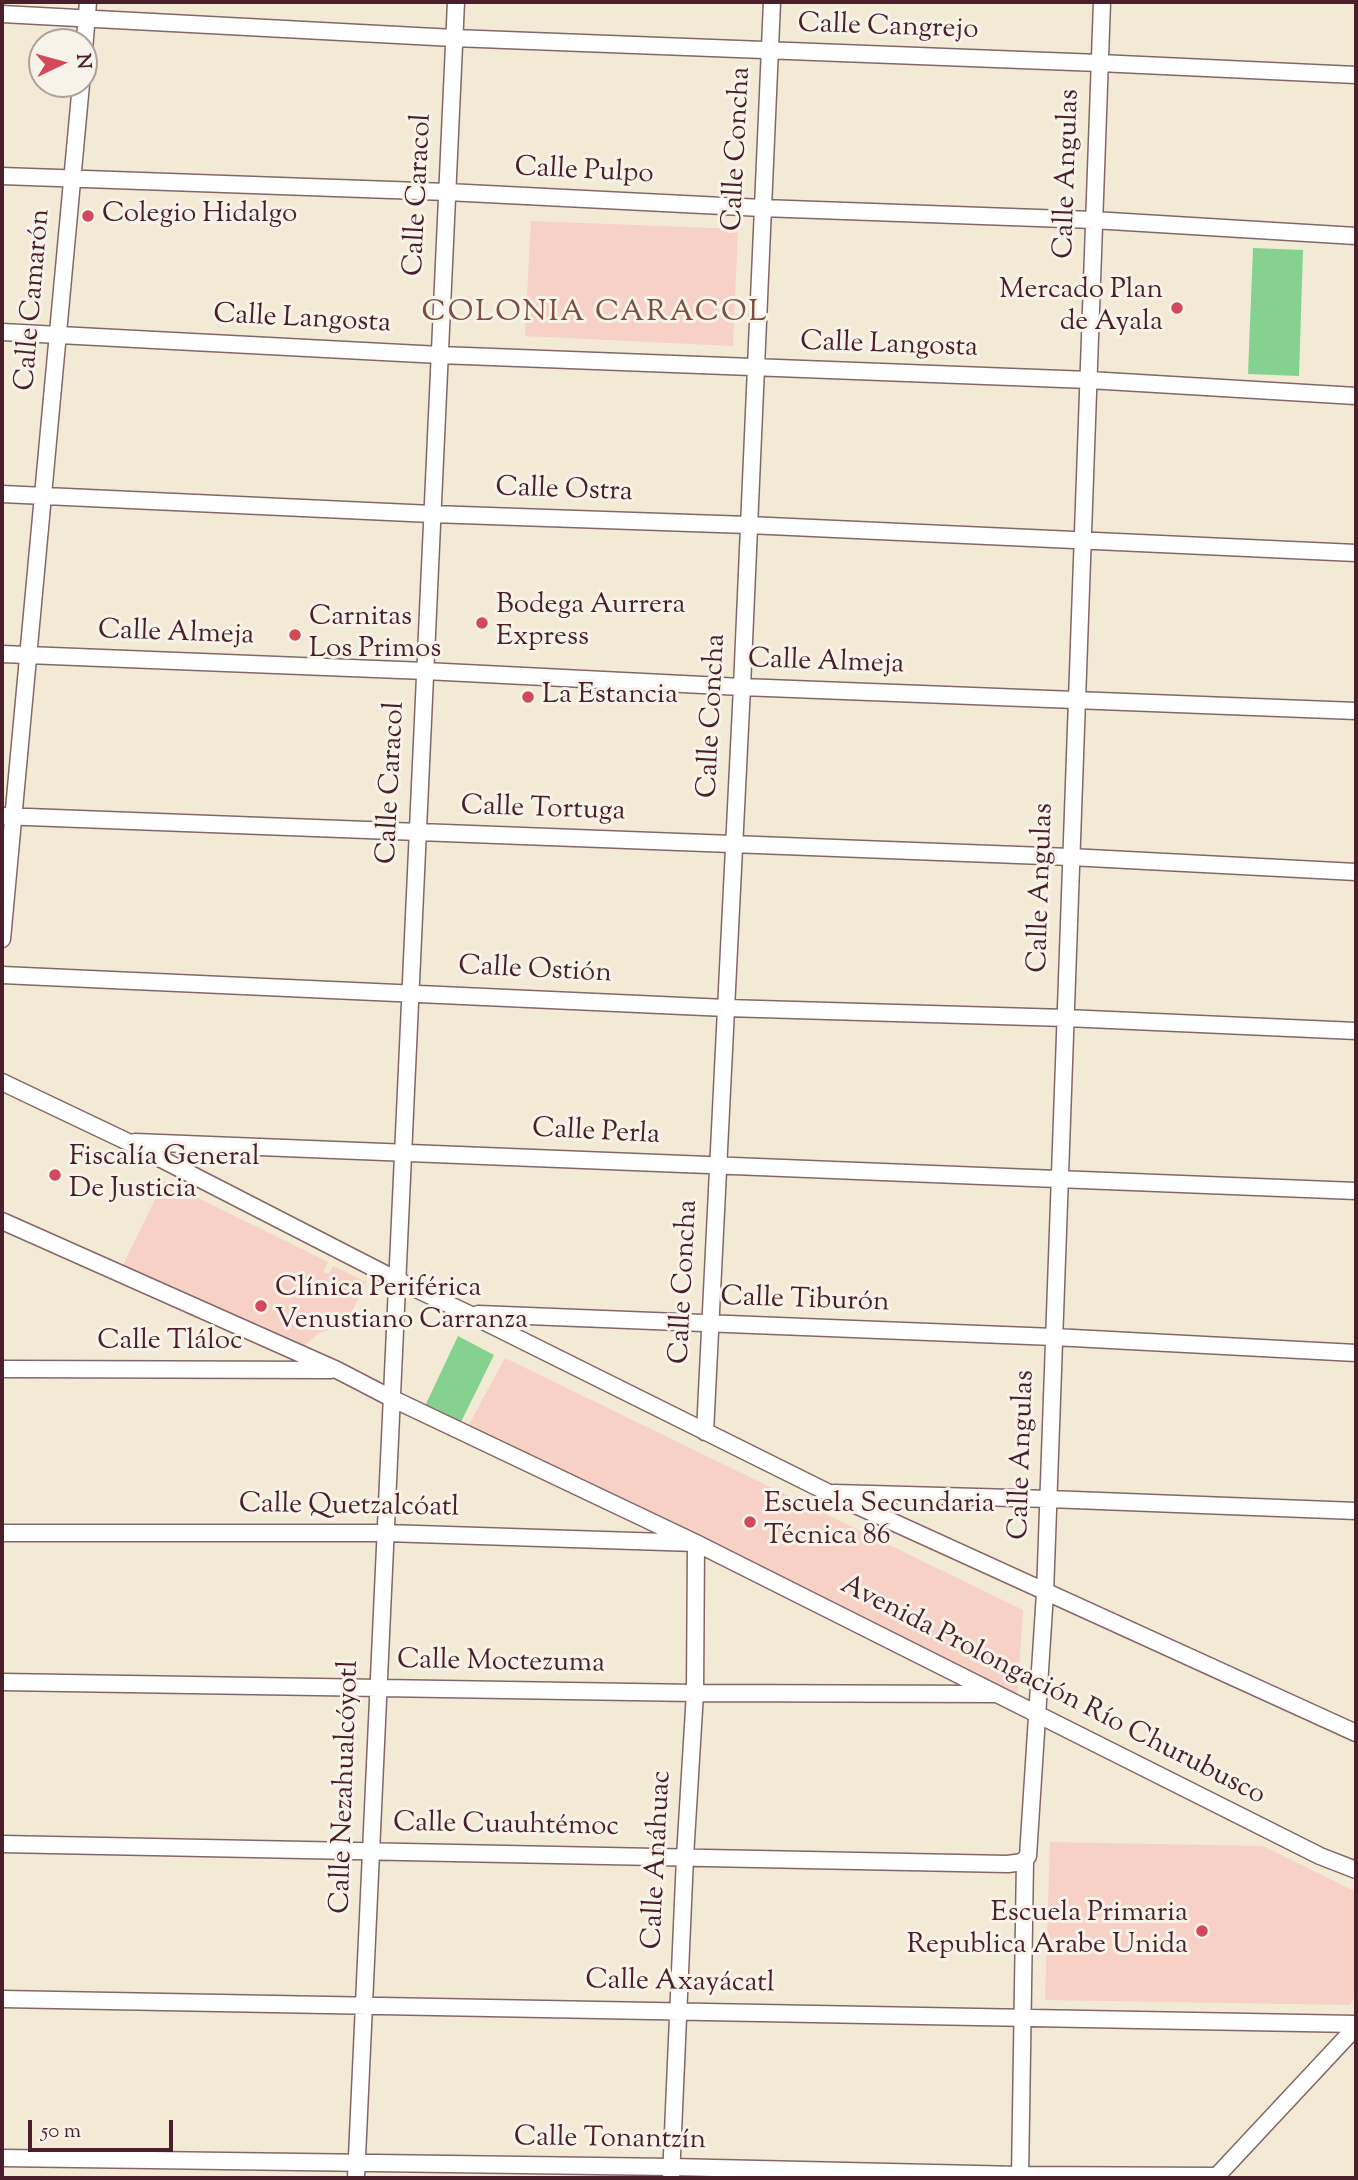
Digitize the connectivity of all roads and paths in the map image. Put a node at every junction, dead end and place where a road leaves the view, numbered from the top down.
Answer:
1 (456, 2) edge
2 (772, 2) edge
3 (1102, 2) edge
4 (88, 9) edge
5 (2, 14) edge
6 (86, 28) edge
7 (454, 38) junction
8 (770, 51) junction
9 (1100, 63) junction
10 (1356, 75) edge
11 (80, 98) edge
12 (2, 176) edge
13 (72, 180) junction
14 (447, 192) junction
15 (762, 208) junction
16 (1093, 220) junction
17 (1356, 236) edge
18 (2, 332) edge
19 (58, 334) junction
20 (439, 355) junction
21 (757, 368) junction
22 (1089, 380) junction
23 (1356, 396) edge
24 (2, 494) edge
25 (43, 496) junction
26 (432, 514) junction
27 (748, 524) junction
28 (1083, 540) junction
29 (1356, 553) edge
30 (2, 654) edge
31 (28, 655) junction
32 (425, 671) junction
33 (742, 687) junction
34 (1076, 701) junction
35 (1356, 711) edge
36 (8, 816) edge
37 (417, 831) junction
38 (734, 845) junction
39 (1070, 857) junction
40 (1356, 872) edge
41 (2, 939) edge
42 (2, 975) edge
43 (410, 992) junction
44 (726, 1008) junction
45 (1066, 1018) junction
46 (1356, 1031) edge
47 (2, 1082) edge
48 (128, 1142) junction
49 (402, 1151) junction
50 (718, 1165) junction
51 (1061, 1180) junction
52 (1356, 1191) edge
53 (2, 1221) edge
54 (397, 1280) junction
55 (469, 1314) junction
56 (711, 1324) junction
57 (1054, 1337) junction
58 (1356, 1353) edge
59 (2, 1369) edge
60 (337, 1370) junction
61 (391, 1398) junction
62 (705, 1432) junction
63 (827, 1492) junction
64 (1049, 1499) junction
65 (1356, 1511) edge
66 (2, 1533) edge
67 (386, 1533) junction
68 (696, 1543) junction
69 (1045, 1593) junction
70 (2, 1682) edge
71 (378, 1688) junction
72 (695, 1693) junction
73 (1000, 1694) junction
74 (1038, 1715) junction
75 (1356, 1733) edge
76 (2, 1843) edge
77 (372, 1850) junction
78 (685, 1857) junction
79 (1025, 1860) junction
80 (1356, 1870) edge
81 (2, 1999) edge
82 (363, 2005) junction
83 (679, 2010) junction
84 (1022, 2018) junction
85 (1356, 2025) edge
86 (2, 2158) edge
87 (357, 2171) edge
88 (671, 2173) edge
89 (1020, 2177) edge
90 (1217, 2177) edge

1 - 7 street, Calle Caracol
2 - 8 street, Calle Concha
3 - 9 street, Calle Angulas
4 - 5 street, Calle Cangrejo
4 - 6 street
4 - 7 street, Calle Cangrejo
7 - 8 street, Calle Cangrejo
7 - 14 street, Calle Caracol
8 - 9 street, Calle Cangrejo
8 - 15 street, Calle Concha
9 - 10 street, Calle Cangrejo
9 - 16 street, Calle Angulas
11 - 13 street, Calle Camarón
12 - 13 street, Calle Pulpo
13 - 14 street, Calle Pulpo
13 - 19 street, Calle Camarón
14 - 15 street, Calle Pulpo
14 - 20 street, Calle Caracol
15 - 16 street, Calle Pulpo
15 - 21 street, Calle Concha
16 - 17 street, Calle Pulpo
16 - 22 street, Calle Angulas
18 - 19 street, Calle Langosta
19 - 20 street, Calle Langosta
19 - 25 street, Calle Camarón
20 - 21 street, Calle Langosta
20 - 26 street, Calle Caracol
21 - 22 street, Calle Langosta
21 - 27 street, Calle Concha
22 - 23 street, Calle Langosta
22 - 28 street, Calle Angulas
24 - 25 street, Calle Ostra
25 - 26 street, Calle Ostra
25 - 31 street, Calle Camarón
26 - 27 street, Calle Ostra
26 - 32 street, Calle Caracol
27 - 28 street, Calle Ostra
27 - 33 street, Calle Concha
28 - 29 street, Calle Ostra
28 - 34 street, Calle Angulas
30 - 31 street, Calle Almeja
31 - 32 street, Calle Almeja
31 - 36 street, Calle Camarón
32 - 33 street, Calle Almeja
32 - 37 street, Calle Caracol
33 - 34 street, Calle Almeja
33 - 38 street, Calle Concha
34 - 35 street, Calle Almeja
34 - 39 street, Calle Angulas
36 - 37 street, Calle Tortuga
36 - 41 street, Calle Camarón
37 - 38 street, Calle Tortuga
37 - 43 street, Calle Caracol
38 - 39 street, Calle Tortuga
38 - 44 street, Calle Concha
39 - 40 street, Calle Tortuga
39 - 45 street, Calle Angulas
42 - 43 street, Calle Ostión
43 - 44 street, Calle Ostión
43 - 49 street, Calle Caracol
44 - 45 street, Calle Ostión
44 - 50 street, Calle Concha
45 - 46 street, Calle Ostión
45 - 51 street, Calle Angulas
47 - 48 street
48 - 49 street, Calle Perla
48 - 54 street
49 - 50 street, Calle Perla
49 - 54 street, Calle Caracol
50 - 51 street, Calle Perla
50 - 56 street, Calle Concha
51 - 52 street, Calle Perla
51 - 57 street, Calle Angulas
53 - 60 street, Avenida Prolongación Río Churubusco
54 - 55 street
54 - 61 street, Calle Caracol
55 - 56 street, Calle Tiburón
55 - 62 street
56 - 57 street, Calle Tiburón
56 - 62 street, Calle Concha
57 - 58 street, Calle Tiburón
57 - 64 street, Calle Angulas
59 - 60 street, Calle Tláloc
60 - 61 street, Avenida Prolongación Río Churubusco
61 - 67 street, Calle Nezahualcóyotl
61 - 68 street, Avenida Prolongación Río Churubusco
62 - 63 street
63 - 64 street
63 - 69 street
64 - 65 street
64 - 69 street, Calle Angulas
66 - 67 street, Calle Quetzalcóatl
67 - 68 street, Calle Quetzalcóatl
67 - 71 street, Calle Nezahualcóyotl
68 - 72 street, Calle Anáhuac
68 - 73 street, Avenida Prolongación Río Churubusco
69 - 74 street, Calle Angulas
69 - 75 street
70 - 71 street, Calle Moctezuma
71 - 72 street, Calle Moctezuma
71 - 77 street, Calle Nezahualcóyotl
72 - 73 street, Calle Moctezuma
72 - 78 street, Calle Anáhuac
73 - 74 street, Avenida Prolongación Río Churubusco
74 - 79 street, Calle Angulas
74 - 80 street, Avenida Prolongación Río Churubusco
76 - 77 street, Calle Cuauhtémoc
77 - 78 street, Calle Cuauhtémoc
77 - 82 street, Calle Nezahualcóyotl
78 - 79 street, Calle Cuauhtémoc
78 - 83 street, Calle Anáhuac
79 - 84 street, Calle Angulas
81 - 82 street, Calle Axayácatl
82 - 83 street, Calle Axayácatl
82 - 87 street, Calle Nezahualcóyotl
83 - 84 street, Calle Axayácatl
83 - 88 street, Calle Anáhuac
84 - 85 street, Calle Axayácatl
84 - 89 street, Calle Angulas
85 - 90 street
86 - 87 street, Calle Tonantzín
87 - 88 street, Calle Tonantzín
88 - 89 street, Calle Tonantzín
89 - 90 street, Calle Tonantzín

